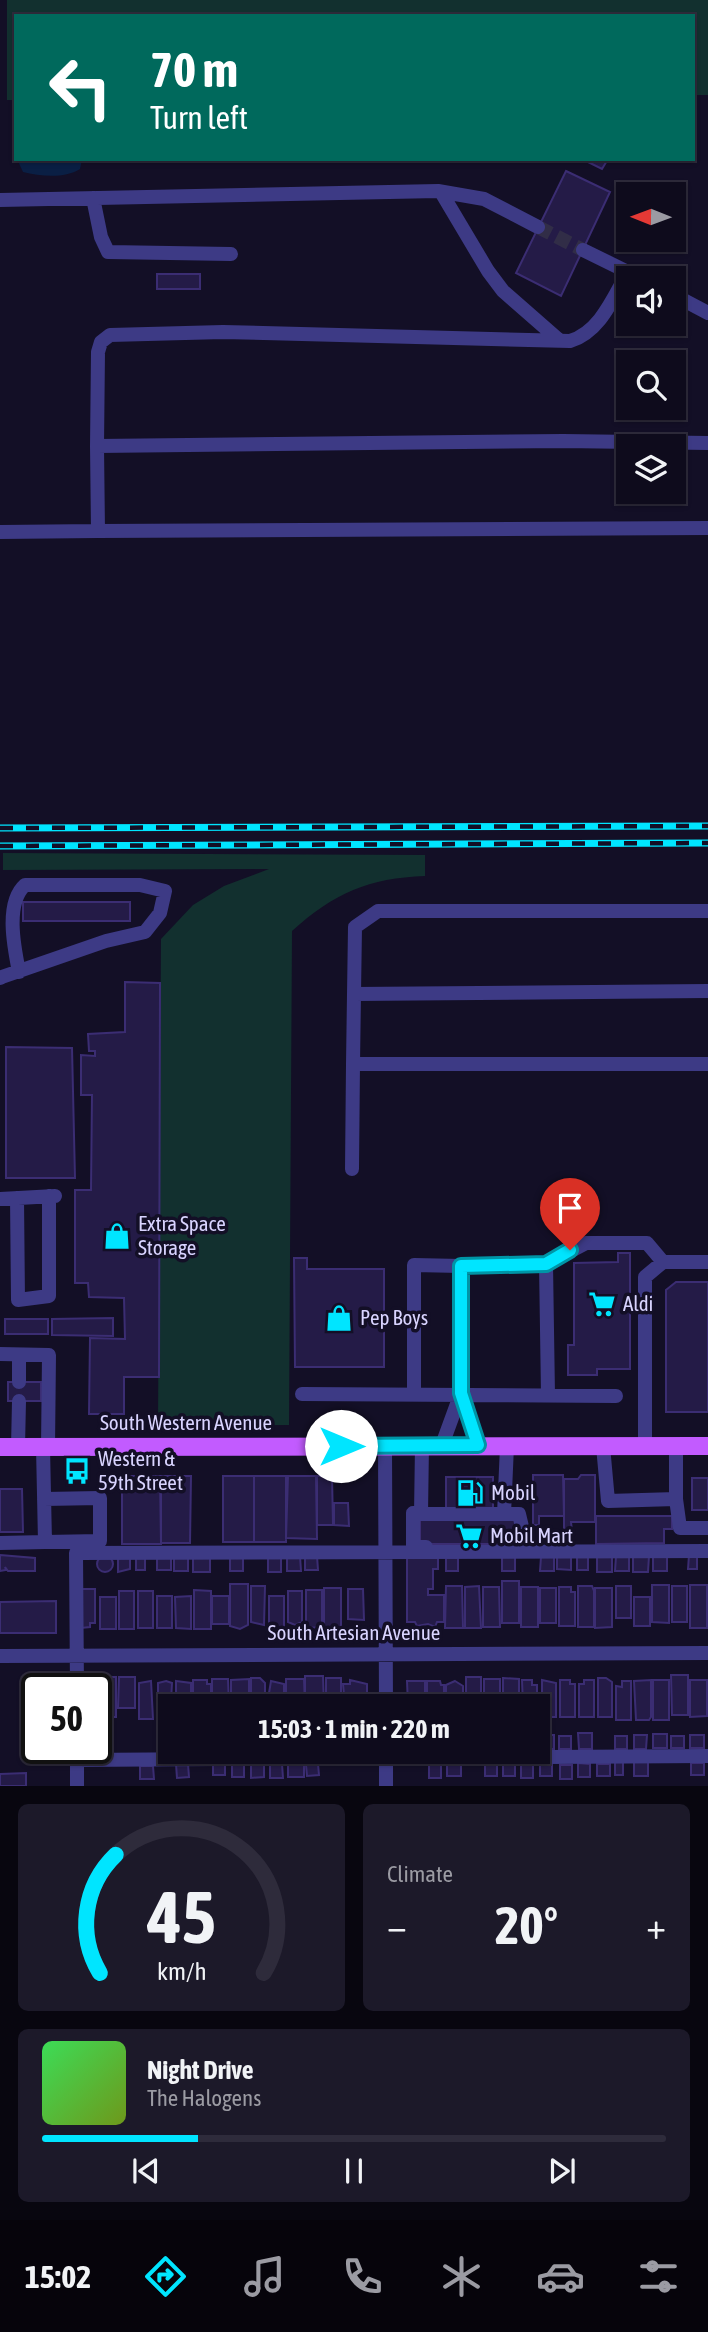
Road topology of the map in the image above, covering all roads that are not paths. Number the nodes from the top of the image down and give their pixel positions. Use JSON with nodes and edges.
{"nodes":[{"id":1,"x":441,"y":192,"type":"junction"},
{"id":2,"x":93,"y":198,"type":"junction"},
{"id":3,"x":0,"y":200,"type":"edge"},
{"id":4,"x":538,"y":227,"type":"tunnel mouth"},
{"id":5,"x":583,"y":250,"type":"tunnel mouth"},
{"id":6,"x":231,"y":254,"type":"dead end"},
{"id":7,"x":616,"y":266,"type":"edge"},
{"id":8,"x":616,"y":299,"type":"edge"},
{"id":9,"x":686,"y":301,"type":"edge"},
{"id":10,"x":708,"y":313,"type":"edge"},
{"id":11,"x":559,"y":341,"type":"junction"},
{"id":12,"x":708,"y":443,"type":"edge"},
{"id":13,"x":97,"y":446,"type":"junction"},
{"id":14,"x":708,"y":528,"type":"edge"},
{"id":15,"x":98,"y":531,"type":"junction"},
{"id":16,"x":0,"y":532,"type":"edge"},
{"id":17,"x":708,"y":911,"type":"edge"},
{"id":18,"x":19,"y":972,"type":"junction"},
{"id":19,"x":0,"y":978,"type":"edge"},
{"id":20,"x":708,"y":991,"type":"edge"},
{"id":21,"x":354,"y":994,"type":"junction"},
{"id":22,"x":353,"y":1064,"type":"junction"},
{"id":23,"x":708,"y":1064,"type":"edge"},
{"id":24,"x":352,"y":1169,"type":"dead end"},
{"id":25,"x":17,"y":1198,"type":"junction"},
{"id":26,"x":0,"y":1199,"type":"edge"},
{"id":27,"x":663,"y":1262,"type":"junction"},
{"id":28,"x":708,"y":1262,"type":"edge"},
{"id":29,"x":546,"y":1264,"type":"junction"},
{"id":30,"x":461,"y":1266,"type":"junction"},
{"id":31,"x":0,"y":1354,"type":"edge"},
{"id":32,"x":19,"y":1355,"type":"junction"},
{"id":33,"x":19,"y":1382,"type":"dead end"},
{"id":34,"x":461,"y":1393,"type":"junction"},
{"id":35,"x":302,"y":1394,"type":"dead end"},
{"id":36,"x":414,"y":1394,"type":"junction"},
{"id":37,"x":548,"y":1395,"type":"junction"},
{"id":38,"x":616,"y":1396,"type":"dead end"},
{"id":39,"x":19,"y":1401,"type":"dead end"},
{"id":40,"x":385,"y":1445,"type":"junction"},
{"id":41,"x":422,"y":1445,"type":"junction"},
{"id":42,"x":442,"y":1445,"type":"junction"},
{"id":43,"x":478,"y":1445,"type":"junction"},
{"id":44,"x":507,"y":1446,"type":"junction"},
{"id":45,"x":603,"y":1446,"type":"junction"},
{"id":46,"x":645,"y":1446,"type":"junction"},
{"id":47,"x":676,"y":1446,"type":"junction"},
{"id":48,"x":708,"y":1446,"type":"edge"},
{"id":49,"x":9,"y":1447,"type":"edge"},
{"id":50,"x":46,"y":1447,"type":"junction"},
{"id":51,"x":44,"y":1499,"type":"junction"},
{"id":52,"x":676,"y":1499,"type":"junction"},
{"id":53,"x":421,"y":1514,"type":"junction"},
{"id":54,"x":504,"y":1514,"type":"junction"},
{"id":55,"x":708,"y":1528,"type":"edge"},
{"id":56,"x":45,"y":1542,"type":"junction"},
{"id":57,"x":0,"y":1543,"type":"edge"},
{"id":58,"x":708,"y":1551,"type":"edge"},
{"id":59,"x":385,"y":1552,"type":"junction"},
{"id":60,"x":708,"y":1653,"type":"edge"},
{"id":61,"x":385,"y":1654,"type":"junction"},
{"id":62,"x":76,"y":1655,"type":"junction"},
{"id":63,"x":0,"y":1656,"type":"edge"},
{"id":64,"x":77,"y":1673,"type":"edge"},
{"id":65,"x":386,"y":1694,"type":"edge"},
{"id":66,"x":112,"y":1754,"type":"edge"},
{"id":67,"x":158,"y":1754,"type":"edge"},
{"id":68,"x":550,"y":1755,"type":"edge"},
{"id":69,"x":708,"y":1756,"type":"edge"},
{"id":70,"x":77,"y":1764,"type":"edge"},
{"id":71,"x":386,"y":1764,"type":"edge"},
{"id":72,"x":77,"y":1786,"type":"edge"},
{"id":73,"x":386,"y":1786,"type":"edge"}],
"edges":[{"from":1,"to":2,"type":"street"},
{"from":1,"to":4,"type":"street"},
{"from":1,"to":11,"type":"street"},
{"from":2,"to":3,"type":"street"},
{"from":2,"to":6,"type":"street"},
{"from":5,"to":7,"type":"street"},
{"from":8,"to":11,"type":"street"},
{"from":9,"to":10,"type":"street"},
{"from":11,"to":13,"type":"street"},
{"from":12,"to":13,"type":"street"},
{"from":13,"to":15,"type":"street"},
{"from":14,"to":15,"type":"street"},
{"from":15,"to":16,"type":"street"},
{"from":17,"to":21,"type":"street"},
{"from":18,"to":18,"type":"street"},
{"from":18,"to":19,"type":"street"},
{"from":20,"to":21,"type":"street"},
{"from":21,"to":22,"type":"street"},
{"from":22,"to":23,"type":"street"},
{"from":22,"to":24,"type":"street"},
{"from":25,"to":25,"type":"street"},
{"from":25,"to":26,"type":"street"},
{"from":27,"to":28,"type":"street"},
{"from":27,"to":29,"type":"street"},
{"from":27,"to":46,"type":"street"},
{"from":29,"to":30,"type":"street"},
{"from":29,"to":37,"type":"street"},
{"from":30,"to":34,"type":"street"},
{"from":30,"to":36,"type":"street"},
{"from":31,"to":32,"type":"street"},
{"from":32,"to":33,"type":"street"},
{"from":32,"to":50,"type":"street"},
{"from":34,"to":36,"type":"street"},
{"from":34,"to":37,"type":"street"},
{"from":34,"to":42,"type":"street"},
{"from":34,"to":43,"type":"street"},
{"from":35,"to":36,"type":"street"},
{"from":37,"to":38,"type":"street"},
{"from":39,"to":49,"type":"street"},
{"from":40,"to":41,"type":"main road","name":"South Western Avenue"},
{"from":40,"to":50,"type":"main road","name":"South Western Avenue"},
{"from":40,"to":59,"type":"street"},
{"from":41,"to":42,"type":"main road","name":"South Western Avenue"},
{"from":41,"to":53,"type":"street"},
{"from":42,"to":43,"type":"main road","name":"South Western Avenue"},
{"from":43,"to":44,"type":"main road","name":"South Western Avenue"},
{"from":44,"to":45,"type":"main road","name":"South Western Avenue"},
{"from":44,"to":54,"type":"street"},
{"from":45,"to":46,"type":"main road","name":"South Western Avenue"},
{"from":45,"to":52,"type":"street"},
{"from":46,"to":47,"type":"main road","name":"South Western Avenue"},
{"from":47,"to":48,"type":"main road","name":"South Western Avenue"},
{"from":47,"to":52,"type":"street"},
{"from":49,"to":50,"type":"main road","name":"South Western Avenue"},
{"from":50,"to":51,"type":"street"},
{"from":51,"to":56,"type":"street"},
{"from":51,"to":56,"type":"street"},
{"from":52,"to":55,"type":"street"},
{"from":53,"to":54,"type":"street"},
{"from":53,"to":54,"type":"street"},
{"from":56,"to":57,"type":"street"},
{"from":58,"to":59,"type":"street"},
{"from":59,"to":61,"type":"street"},
{"from":59,"to":62,"type":"street"},
{"from":60,"to":61,"type":"street","name":"South Artesian Avenue"},
{"from":61,"to":62,"type":"street","name":"South Artesian Avenue"},
{"from":61,"to":65,"type":"street"},
{"from":62,"to":63,"type":"street","name":"South Artesian Avenue"},
{"from":62,"to":64,"type":"street"},
{"from":66,"to":67,"type":"street"},
{"from":68,"to":69,"type":"street"},
{"from":70,"to":72,"type":"street"},
{"from":71,"to":73,"type":"street"}]}
